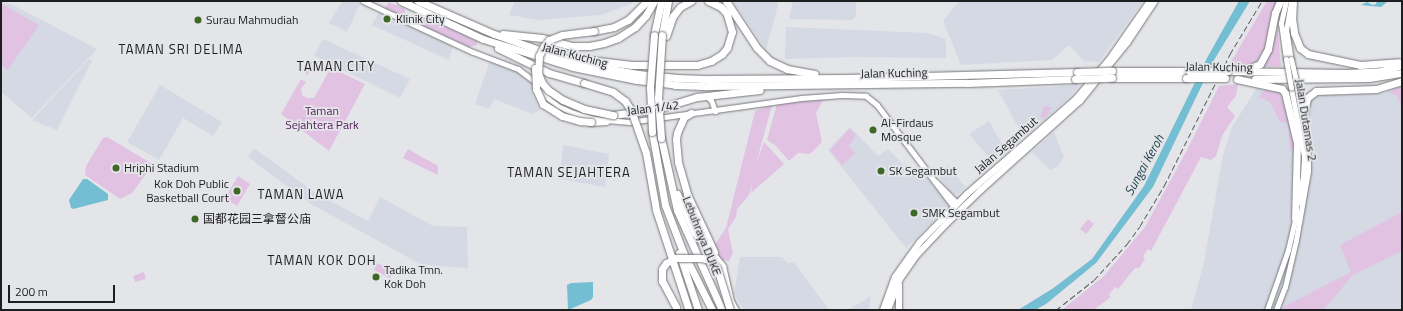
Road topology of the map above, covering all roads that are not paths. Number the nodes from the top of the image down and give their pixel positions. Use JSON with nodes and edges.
{"nodes":[{"id":1,"x":363,"y":1,"type":"edge"},
{"id":2,"x":401,"y":1,"type":"edge"},
{"id":3,"x":418,"y":1,"type":"edge"},
{"id":4,"x":647,"y":1,"type":"edge"},
{"id":5,"x":654,"y":1,"type":"edge"},
{"id":6,"x":660,"y":1,"type":"edge"},
{"id":7,"x":668,"y":1,"type":"edge"},
{"id":8,"x":691,"y":1,"type":"edge"},
{"id":9,"x":708,"y":1,"type":"edge"},
{"id":10,"x":726,"y":1,"type":"edge"},
{"id":11,"x":1150,"y":1,"type":"edge"},
{"id":12,"x":1155,"y":1,"type":"edge"},
{"id":13,"x":1280,"y":1,"type":"edge"},
{"id":14,"x":1290,"y":1,"type":"edge"},
{"id":15,"x":457,"y":28,"type":"junction"},
{"id":16,"x":481,"y":29,"type":"junction"},
{"id":17,"x":661,"y":35,"type":"junction"},
{"id":18,"x":544,"y":46,"type":"junction"},
{"id":19,"x":555,"y":55,"type":"junction"},
{"id":20,"x":1289,"y":59,"type":"junction"},
{"id":21,"x":1402,"y":63,"type":"edge"},
{"id":22,"x":1240,"y":71,"type":"junction"},
{"id":23,"x":1402,"y":73,"type":"edge"},
{"id":24,"x":1227,"y":75,"type":"junction"},
{"id":25,"x":1076,"y":76,"type":"junction"},
{"id":26,"x":848,"y":78,"type":"junction"},
{"id":27,"x":1237,"y":79,"type":"junction"},
{"id":28,"x":1402,"y":81,"type":"edge"},
{"id":29,"x":812,"y":85,"type":"junction"},
{"id":30,"x":1294,"y":87,"type":"junction"},
{"id":31,"x":718,"y":95,"type":"junction"},
{"id":32,"x":706,"y":96,"type":"junction"},
{"id":33,"x":713,"y":103,"type":"junction"},
{"id":34,"x":715,"y":111,"type":"junction"},
{"id":35,"x":691,"y":113,"type":"junction"},
{"id":36,"x":1303,"y":117,"type":"junction"},
{"id":37,"x":606,"y":121,"type":"junction"},
{"id":38,"x":981,"y":190,"type":"junction"},
{"id":39,"x":665,"y":205,"type":"junction"},
{"id":40,"x":955,"y":205,"type":"junction"},
{"id":41,"x":680,"y":208,"type":"junction"},
{"id":42,"x":1295,"y":218,"type":"junction"},
{"id":43,"x":947,"y":222,"type":"junction"},
{"id":44,"x":717,"y":258,"type":"junction"},
{"id":45,"x":900,"y":279,"type":"junction"},
{"id":46,"x":688,"y":309,"type":"edge"},
{"id":47,"x":678,"y":310,"type":"edge"},
{"id":48,"x":698,"y":310,"type":"edge"},
{"id":49,"x":712,"y":310,"type":"edge"},
{"id":50,"x":722,"y":310,"type":"edge"},
{"id":51,"x":730,"y":310,"type":"edge"},
{"id":52,"x":735,"y":310,"type":"edge"},
{"id":53,"x":883,"y":310,"type":"edge"},
{"id":54,"x":888,"y":310,"type":"edge"},
{"id":55,"x":898,"y":310,"type":"edge"},
{"id":56,"x":1267,"y":310,"type":"edge"},
{"id":57,"x":1276,"y":310,"type":"edge"}],
"edges":[{"from":1,"to":37,"type":"street","name":"Jalan 1/42"},
{"from":2,"to":15,"type":"highway","name":"Jalan Kuching"},
{"from":3,"to":16,"type":"highway","name":"Jalan Kuching"},
{"from":4,"to":18,"type":"highway","bridge":true},
{"from":5,"to":16,"type":"highway"},
{"from":6,"to":17,"type":"highway","name":"Lebuhraya DUKE"},
{"from":7,"to":17,"type":"highway","name":"Lebuhraya DUKE"},
{"from":8,"to":17,"type":"highway"},
{"from":9,"to":19,"type":"highway"},
{"from":10,"to":26,"type":"highway"},
{"from":11,"to":40,"type":"main road","name":"Jalan Segambut"},
{"from":12,"to":38,"type":"main road","name":"Jalan Segambut"},
{"from":13,"to":22,"type":"highway"},
{"from":14,"to":20,"type":"street","name":"Jalan Dutamas 2"},
{"from":14,"to":20,"type":"street","name":"Jalan Dutamas 2"},
{"from":14,"to":21,"type":"highway"},
{"from":15,"to":29,"type":"highway","name":"Jalan Kuching"},
{"from":15,"to":46,"type":"highway","bridge":true},
{"from":16,"to":19,"type":"highway","name":"Jalan Kuching"},
{"from":17,"to":39,"type":"highway","name":"Lebuhraya DUKE","bridge":true},
{"from":17,"to":41,"type":"highway","name":"Lebuhraya DUKE","bridge":true},
{"from":18,"to":32,"type":"highway","bridge":true},
{"from":18,"to":37,"type":"highway","bridge":true},
{"from":19,"to":26,"type":"highway","name":"Jalan Kuching"},
{"from":20,"to":30,"type":"street","name":"Jalan Dutamas 2","bridge":true},
{"from":21,"to":22,"type":"highway","name":"Jalan Kuching"},
{"from":22,"to":24,"type":"highway","name":"Jalan Kuching"},
{"from":23,"to":27,"type":"highway","name":"Jalan Kuching"},
{"from":24,"to":25,"type":"highway","name":"Jalan Kuching","bridge":true},
{"from":24,"to":27,"type":"highway","name":"Jalan Kuching"},
{"from":25,"to":26,"type":"highway","name":"Jalan Kuching"},
{"from":25,"to":29,"type":"highway","name":"Jalan Kuching"},
{"from":27,"to":42,"type":"highway"},
{"from":28,"to":36,"type":"highway"},
{"from":29,"to":31,"type":"highway"},
{"from":30,"to":36,"type":"street","name":"Jalan Dutamas 2"},
{"from":30,"to":42,"type":"street","name":"Jalan Dutamas 2"},
{"from":31,"to":32,"type":"highway"},
{"from":31,"to":33,"type":"street"},
{"from":32,"to":33,"type":"street"},
{"from":33,"to":34,"type":"street"},
{"from":34,"to":35,"type":"street","name":"Jalan 1/42"},
{"from":34,"to":40,"type":"street","name":"Jalan 1/42"},
{"from":35,"to":37,"type":"street","name":"Jalan 1/42"},
{"from":35,"to":44,"type":"highway"},
{"from":36,"to":57,"type":"street","name":"Jalan Dutamas 2"},
{"from":38,"to":40,"type":"main road"},
{"from":38,"to":43,"type":"main road","name":"Jalan Segambut"},
{"from":39,"to":48,"type":"highway"},
{"from":39,"to":49,"type":"highway","name":"Lebuhraya DUKE"},
{"from":40,"to":43,"type":"main road"},
{"from":40,"to":53,"type":"main road","name":"Jalan Segambut"},
{"from":41,"to":44,"type":"highway"},
{"from":41,"to":50,"type":"highway","name":"Lebuhraya DUKE"},
{"from":42,"to":56,"type":"street","name":"Jalan Dutamas 2"},
{"from":43,"to":45,"type":"main road","name":"Jalan Segambut"},
{"from":44,"to":52,"type":"highway"},
{"from":45,"to":54,"type":"main road","name":"Jalan Segambut"},
{"from":45,"to":55,"type":"main road"},
{"from":47,"to":51,"type":"highway","bridge":true},
{"from":54,"to":55,"type":"main road"}]}
